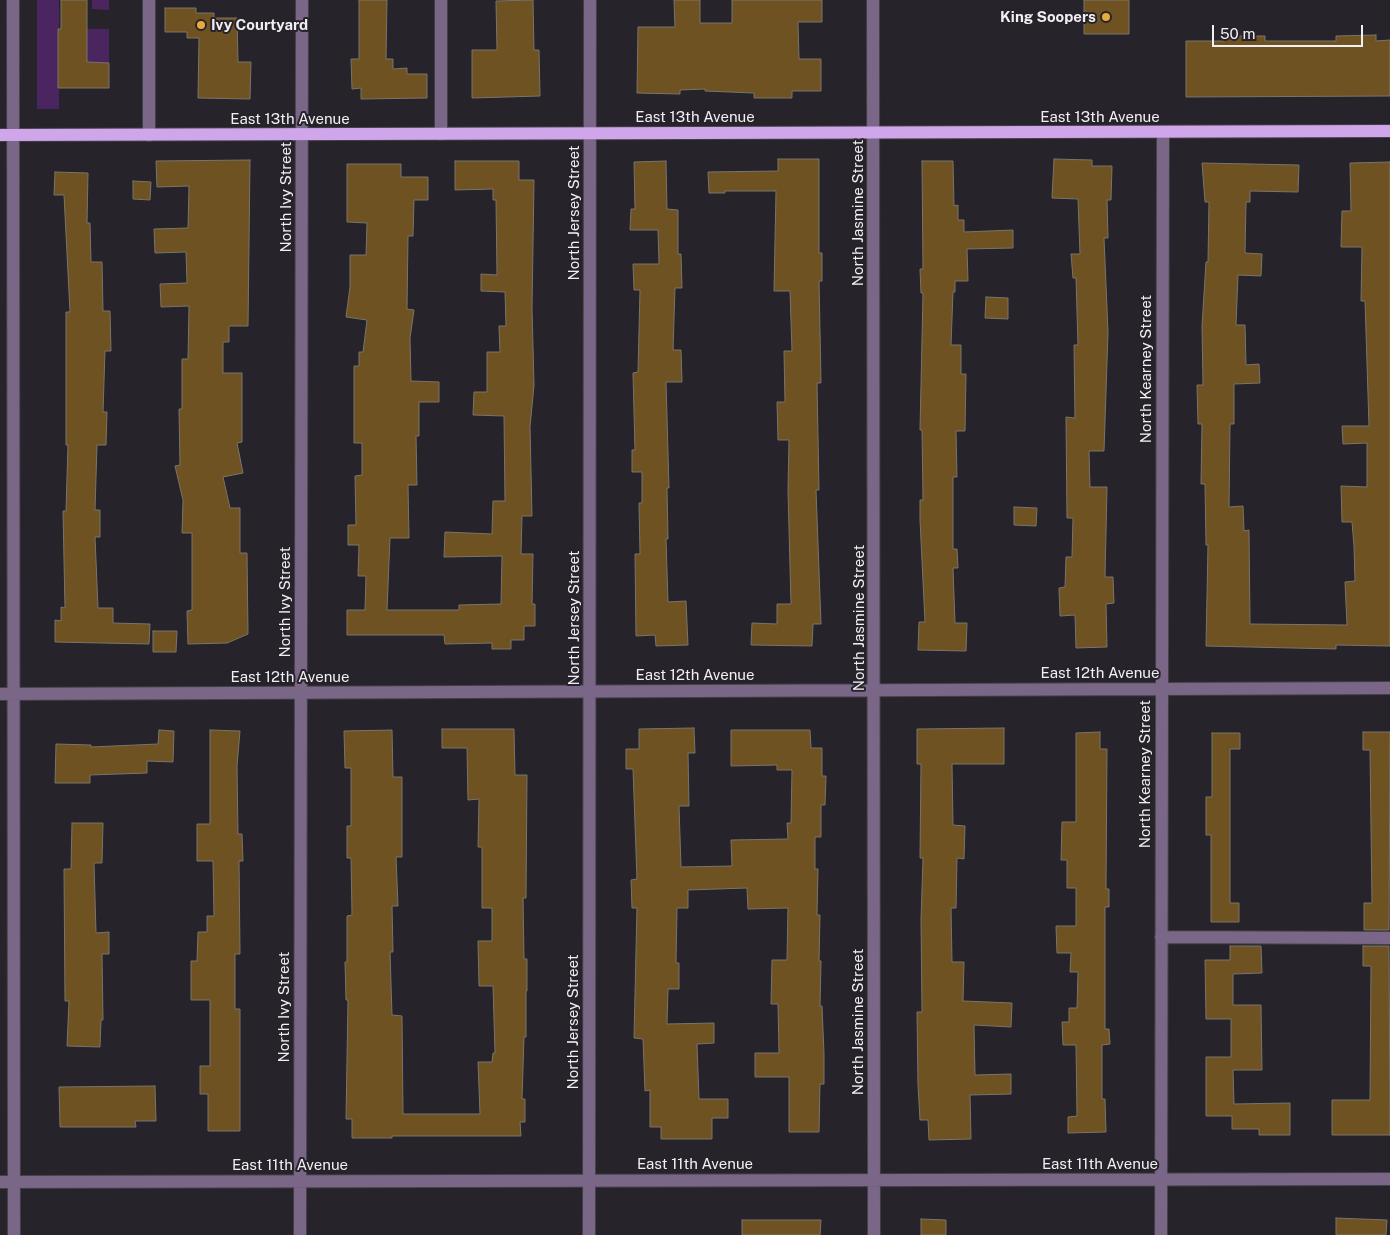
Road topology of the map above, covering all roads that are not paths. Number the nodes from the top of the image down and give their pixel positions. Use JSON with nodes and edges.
{"nodes":[{"id":1,"x":13,"y":0,"type":"edge"},
{"id":2,"x":149,"y":0,"type":"edge"},
{"id":3,"x":302,"y":0,"type":"edge"},
{"id":4,"x":441,"y":0,"type":"edge"},
{"id":5,"x":590,"y":0,"type":"edge"},
{"id":6,"x":873,"y":0,"type":"edge"},
{"id":7,"x":1390,"y":131,"type":"edge"},
{"id":8,"x":441,"y":134,"type":"junction"},
{"id":9,"x":590,"y":134,"type":"junction"},
{"id":10,"x":874,"y":134,"type":"junction"},
{"id":11,"x":1163,"y":134,"type":"junction"},
{"id":12,"x":0,"y":135,"type":"edge"},
{"id":13,"x":14,"y":135,"type":"junction"},
{"id":14,"x":149,"y":135,"type":"junction"},
{"id":15,"x":303,"y":135,"type":"junction"},
{"id":16,"x":1390,"y":688,"type":"edge"},
{"id":17,"x":1161,"y":689,"type":"junction"},
{"id":18,"x":875,"y":691,"type":"junction"},
{"id":19,"x":591,"y":692,"type":"junction"},
{"id":20,"x":301,"y":693,"type":"junction"},
{"id":21,"x":0,"y":694,"type":"edge"},
{"id":22,"x":14,"y":694,"type":"junction"},
{"id":23,"x":1161,"y":937,"type":"junction"},
{"id":24,"x":1390,"y":938,"type":"edge"},
{"id":25,"x":1390,"y":1179,"type":"edge"},
{"id":26,"x":874,"y":1180,"type":"junction"},
{"id":27,"x":1161,"y":1180,"type":"junction"},
{"id":28,"x":300,"y":1181,"type":"junction"},
{"id":29,"x":589,"y":1181,"type":"junction"},
{"id":30,"x":0,"y":1182,"type":"edge"},
{"id":31,"x":14,"y":1182,"type":"junction"},
{"id":32,"x":14,"y":1235,"type":"edge"},
{"id":33,"x":300,"y":1235,"type":"edge"},
{"id":34,"x":589,"y":1235,"type":"edge"},
{"id":35,"x":874,"y":1235,"type":"edge"},
{"id":36,"x":1161,"y":1235,"type":"edge"}],
"edges":[{"from":1,"to":13,"type":"street"},
{"from":2,"to":14,"type":"street"},
{"from":3,"to":15,"type":"street","name":"North Ivy Street"},
{"from":4,"to":8,"type":"street"},
{"from":5,"to":9,"type":"street","name":"North Jersey Street"},
{"from":6,"to":10,"type":"street","name":"North Jasmine Street"},
{"from":7,"to":11,"type":"main road","name":"East 13th Avenue"},
{"from":8,"to":9,"type":"main road","name":"East 13th Avenue"},
{"from":8,"to":15,"type":"main road","name":"East 13th Avenue"},
{"from":9,"to":10,"type":"main road","name":"East 13th Avenue"},
{"from":9,"to":19,"type":"street","name":"North Jersey Street"},
{"from":10,"to":11,"type":"main road","name":"East 13th Avenue"},
{"from":10,"to":18,"type":"street","name":"North Jasmine Street"},
{"from":11,"to":17,"type":"street","name":"North Kearney Street"},
{"from":12,"to":13,"type":"main road","name":"East 13th Avenue"},
{"from":13,"to":14,"type":"main road","name":"East 13th Avenue"},
{"from":13,"to":22,"type":"street"},
{"from":14,"to":15,"type":"main road","name":"East 13th Avenue"},
{"from":15,"to":20,"type":"street","name":"North Ivy Street"},
{"from":16,"to":17,"type":"street","name":"East 12th Avenue"},
{"from":17,"to":18,"type":"street","name":"East 12th Avenue"},
{"from":17,"to":23,"type":"street","name":"North Kearney Street"},
{"from":18,"to":19,"type":"street","name":"East 12th Avenue"},
{"from":18,"to":26,"type":"street","name":"North Jasmine Street"},
{"from":19,"to":20,"type":"street","name":"East 12th Avenue"},
{"from":19,"to":29,"type":"street","name":"North Jersey Street"},
{"from":20,"to":22,"type":"street","name":"East 12th Avenue"},
{"from":20,"to":28,"type":"street","name":"North Ivy Street"},
{"from":21,"to":22,"type":"street","name":"East 12th Avenue"},
{"from":22,"to":31,"type":"street"},
{"from":23,"to":24,"type":"street"},
{"from":23,"to":27,"type":"street","name":"North Kearney Street"},
{"from":25,"to":27,"type":"street","name":"East 11th Avenue"},
{"from":26,"to":27,"type":"street","name":"East 11th Avenue"},
{"from":26,"to":29,"type":"street","name":"East 11th Avenue"},
{"from":26,"to":35,"type":"street","name":"North Jasmine Street"},
{"from":27,"to":36,"type":"street","name":"North Kearney Street"},
{"from":28,"to":29,"type":"street","name":"East 11th Avenue"},
{"from":28,"to":31,"type":"street","name":"East 11th Avenue"},
{"from":28,"to":33,"type":"street","name":"North Ivy Street"},
{"from":29,"to":34,"type":"street","name":"North Jersey Street"},
{"from":30,"to":31,"type":"street","name":"East 11th Avenue"},
{"from":31,"to":32,"type":"street"}]}
